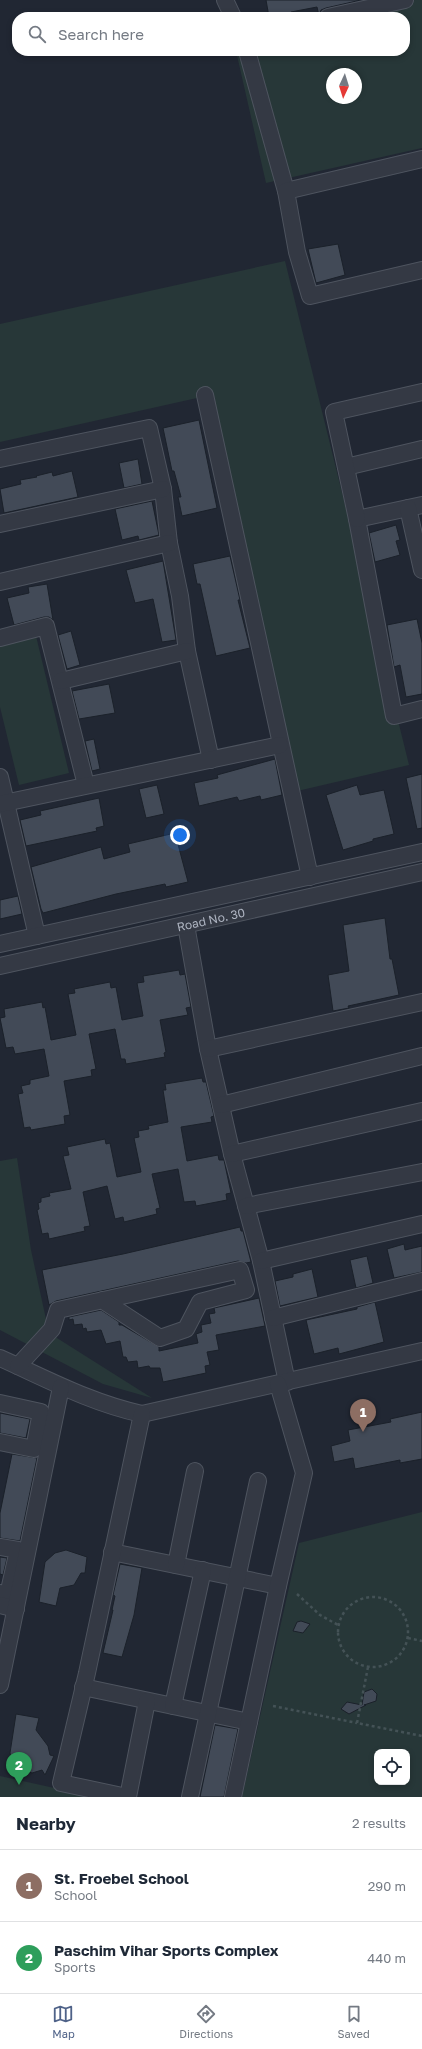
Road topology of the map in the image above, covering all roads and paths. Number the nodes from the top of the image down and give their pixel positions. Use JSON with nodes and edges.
{"nodes":[{"id":1,"x":225,"y":0,"type":"edge"},
{"id":2,"x":405,"y":0,"type":"edge"},
{"id":3,"x":231,"y":12,"type":"edge"},
{"id":4,"x":351,"y":12,"type":"edge"},
{"id":5,"x":248,"y":56,"type":"edge"},
{"id":6,"x":422,"y":159,"type":"edge"},
{"id":7,"x":284,"y":184,"type":"junction"},
{"id":8,"x":422,"y":270,"type":"edge"},
{"id":9,"x":422,"y":392,"type":"edge"},
{"id":10,"x":205,"y":395,"type":"dead end"},
{"id":11,"x":422,"y":449,"type":"edge"},
{"id":12,"x":0,"y":459,"type":"edge"},
{"id":13,"x":346,"y":467,"type":"junction"},
{"id":14,"x":163,"y":489,"type":"junction"},
{"id":15,"x":415,"y":507,"type":"edge"},
{"id":16,"x":357,"y":519,"type":"junction"},
{"id":17,"x":0,"y":524,"type":"edge"},
{"id":18,"x":169,"y":543,"type":"junction"},
{"id":19,"x":422,"y":570,"type":"edge"},
{"id":20,"x":0,"y":582,"type":"edge"},
{"id":21,"x":0,"y":638,"type":"edge"},
{"id":22,"x":187,"y":651,"type":"junction"},
{"id":23,"x":61,"y":681,"type":"junction"},
{"id":24,"x":422,"y":709,"type":"edge"},
{"id":25,"x":280,"y":745,"type":"junction"},
{"id":26,"x":211,"y":760,"type":"junction"},
{"id":27,"x":0,"y":777,"type":"edge"},
{"id":28,"x":86,"y":785,"type":"junction"},
{"id":29,"x":3,"y":803,"type":"edge"},
{"id":30,"x":422,"y":852,"type":"edge"},
{"id":31,"x":422,"y":872,"type":"edge"},
{"id":32,"x":310,"y":877,"type":"junction"},
{"id":33,"x":186,"y":925,"type":"junction"},
{"id":34,"x":37,"y":936,"type":"junction"},
{"id":35,"x":0,"y":944,"type":"edge"},
{"id":36,"x":0,"y":966,"type":"edge"},
{"id":37,"x":422,"y":1002,"type":"edge"},
{"id":38,"x":208,"y":1049,"type":"junction"},
{"id":39,"x":422,"y":1056,"type":"edge"},
{"id":40,"x":221,"y":1105,"type":"junction"},
{"id":41,"x":422,"y":1111,"type":"edge"},
{"id":42,"x":232,"y":1154,"type":"junction"},
{"id":43,"x":422,"y":1172,"type":"edge"},
{"id":44,"x":246,"y":1206,"type":"junction"},
{"id":45,"x":422,"y":1224,"type":"edge"},
{"id":46,"x":261,"y":1261,"type":"junction"},
{"id":47,"x":422,"y":1282,"type":"edge"},
{"id":48,"x":102,"y":1300,"type":"junction"},
{"id":49,"x":273,"y":1318,"type":"junction"},
{"id":50,"x":422,"y":1351,"type":"edge"},
{"id":51,"x":0,"y":1358,"type":"edge"},
{"id":52,"x":18,"y":1366,"type":"junction"},
{"id":53,"x":282,"y":1383,"type":"junction"},
{"id":54,"x":61,"y":1387,"type":"junction"},
{"id":55,"x":0,"y":1402,"type":"edge"},
{"id":56,"x":142,"y":1414,"type":"junction"},
{"id":57,"x":0,"y":1442,"type":"edge"},
{"id":58,"x":196,"y":1471,"type":"dead end"},
{"id":59,"x":258,"y":1481,"type":"dead end"},
{"id":60,"x":0,"y":1547,"type":"edge"},
{"id":61,"x":112,"y":1552,"type":"junction"},
{"id":62,"x":176,"y":1565,"type":"junction"},
{"id":63,"x":203,"y":1570,"type":"junction"},
{"id":64,"x":237,"y":1577,"type":"junction"},
{"id":65,"x":278,"y":1586,"type":"junction"},
{"id":66,"x":0,"y":1593,"type":"edge"},
{"id":67,"x":297,"y":1594,"type":"dead end"},
{"id":68,"x":0,"y":1605,"type":"edge"},
{"id":69,"x":16,"y":1609,"type":"junction"},
{"id":70,"x":338,"y":1625,"type":"junction"},
{"id":71,"x":408,"y":1638,"type":"junction"},
{"id":72,"x":422,"y":1641,"type":"edge"},
{"id":73,"x":368,"y":1667,"type":"junction"},
{"id":74,"x":0,"y":1685,"type":"edge"},
{"id":75,"x":83,"y":1687,"type":"junction"},
{"id":76,"x":147,"y":1701,"type":"junction"},
{"id":77,"x":173,"y":1706,"type":"junction"},
{"id":78,"x":273,"y":1706,"type":"dead end"},
{"id":79,"x":209,"y":1713,"type":"junction"},
{"id":80,"x":249,"y":1722,"type":"junction"},
{"id":81,"x":357,"y":1723,"type":"junction"},
{"id":82,"x":422,"y":1736,"type":"edge"},
{"id":83,"x":127,"y":1797,"type":"edge"},
{"id":84,"x":190,"y":1797,"type":"edge"},
{"id":85,"x":233,"y":1797,"type":"edge"}],
"edges":[{"from":1,"to":3,"type":"street"},
{"from":2,"to":4,"type":"street"},
{"from":5,"to":7,"type":"street"},
{"from":6,"to":7,"type":"street"},
{"from":7,"to":8,"type":"street"},
{"from":9,"to":13,"type":"street"},
{"from":10,"to":25,"type":"street"},
{"from":11,"to":13,"type":"street"},
{"from":12,"to":14,"type":"street"},
{"from":13,"to":16,"type":"street"},
{"from":14,"to":17,"type":"street"},
{"from":14,"to":18,"type":"street"},
{"from":15,"to":16,"type":"street"},
{"from":15,"to":19,"type":"street"},
{"from":16,"to":24,"type":"street"},
{"from":18,"to":20,"type":"street"},
{"from":18,"to":22,"type":"street"},
{"from":21,"to":23,"type":"street"},
{"from":22,"to":23,"type":"street"},
{"from":22,"to":26,"type":"street"},
{"from":23,"to":28,"type":"street"},
{"from":25,"to":26,"type":"street"},
{"from":25,"to":32,"type":"street"},
{"from":26,"to":28,"type":"street"},
{"from":27,"to":29,"type":"street"},
{"from":28,"to":29,"type":"street"},
{"from":29,"to":34,"type":"street"},
{"from":30,"to":32,"type":"street","name":"Road No. 30"},
{"from":31,"to":33,"type":"street","name":"Road No. 30"},
{"from":32,"to":34,"type":"street","name":"Road No. 30"},
{"from":33,"to":36,"type":"street","name":"Road No. 30"},
{"from":33,"to":38,"type":"street"},
{"from":34,"to":35,"type":"street","name":"Road No. 30"},
{"from":37,"to":38,"type":"street"},
{"from":38,"to":40,"type":"street"},
{"from":39,"to":40,"type":"street"},
{"from":40,"to":42,"type":"street"},
{"from":41,"to":42,"type":"street"},
{"from":42,"to":44,"type":"street"},
{"from":43,"to":44,"type":"street"},
{"from":44,"to":46,"type":"street"},
{"from":45,"to":46,"type":"street"},
{"from":46,"to":49,"type":"street"},
{"from":47,"to":49,"type":"street"},
{"from":48,"to":48,"type":"street"},
{"from":48,"to":52,"type":"street"},
{"from":49,"to":53,"type":"street"},
{"from":50,"to":53,"type":"street"},
{"from":51,"to":52,"type":"street"},
{"from":52,"to":54,"type":"street"},
{"from":53,"to":56,"type":"street"},
{"from":53,"to":65,"type":"street"},
{"from":54,"to":56,"type":"street"},
{"from":54,"to":69,"type":"street"},
{"from":55,"to":57,"type":"street"},
{"from":56,"to":61,"type":"street"},
{"from":58,"to":62,"type":"street"},
{"from":59,"to":64,"type":"street"},
{"from":60,"to":66,"type":"street"},
{"from":61,"to":62,"type":"street"},
{"from":61,"to":75,"type":"street"},
{"from":62,"to":63,"type":"street"},
{"from":63,"to":64,"type":"street"},
{"from":63,"to":77,"type":"street"},
{"from":64,"to":65,"type":"street"},
{"from":64,"to":79,"type":"street"},
{"from":65,"to":80,"type":"street"},
{"from":67,"to":70,"type":"path"},
{"from":68,"to":69,"type":"street"},
{"from":69,"to":74,"type":"street"},
{"from":70,"to":71,"type":"path"},
{"from":70,"to":73,"type":"path"},
{"from":71,"to":72,"type":"path"},
{"from":71,"to":73,"type":"path"},
{"from":73,"to":81,"type":"path"},
{"from":75,"to":76,"type":"street"},
{"from":75,"to":83,"type":"street"},
{"from":76,"to":77,"type":"street"},
{"from":76,"to":83,"type":"street"},
{"from":77,"to":79,"type":"street"},
{"from":78,"to":81,"type":"path"},
{"from":79,"to":80,"type":"street"},
{"from":79,"to":84,"type":"street"},
{"from":80,"to":85,"type":"street"},
{"from":81,"to":82,"type":"path"}]}
